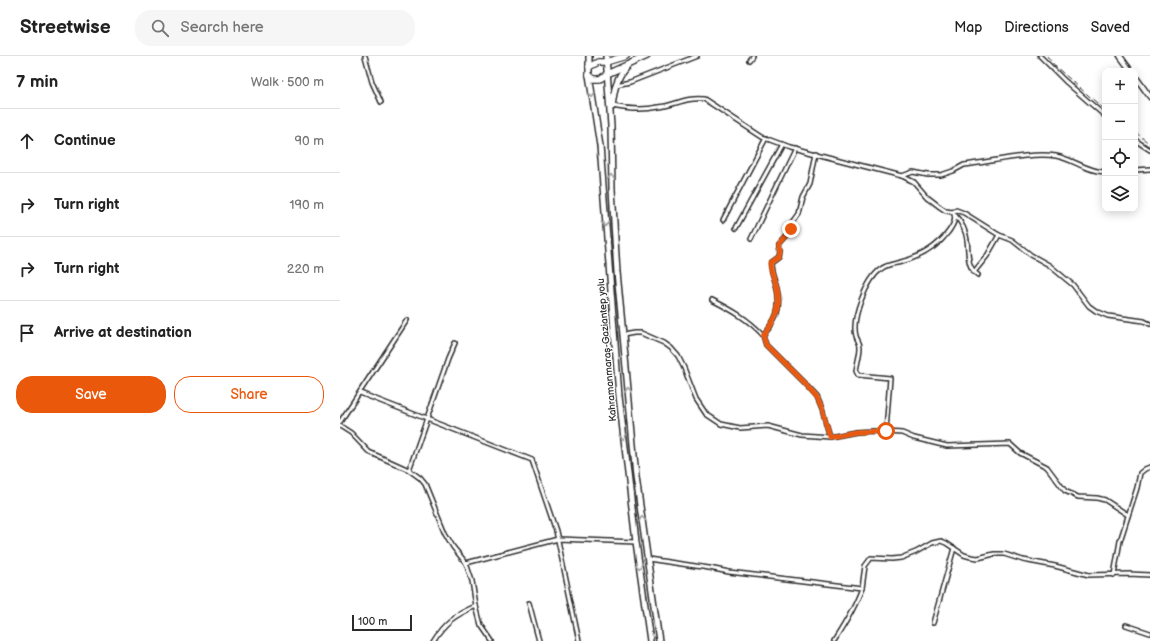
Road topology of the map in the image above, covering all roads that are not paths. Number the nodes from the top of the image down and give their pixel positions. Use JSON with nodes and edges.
{"nodes":[{"id":1,"x":365,"y":56,"type":"edge"},
{"id":2,"x":589,"y":56,"type":"edge"},
{"id":3,"x":626,"y":56,"type":"edge"},
{"id":4,"x":647,"y":56,"type":"edge"},
{"id":5,"x":697,"y":56,"type":"edge"},
{"id":6,"x":752,"y":56,"type":"edge"},
{"id":7,"x":1040,"y":56,"type":"edge"},
{"id":8,"x":1120,"y":56,"type":"edge"},
{"id":9,"x":606,"y":59,"type":"edge"},
{"id":10,"x":749,"y":60,"type":"dead end"},
{"id":11,"x":630,"y":63,"type":"junction"},
{"id":12,"x":589,"y":67,"type":"junction"},
{"id":13,"x":1129,"y":68,"type":"edge"},
{"id":14,"x":608,"y":74,"type":"junction"},
{"id":15,"x":589,"y":75,"type":"junction"},
{"id":16,"x":1138,"y":80,"type":"edge"},
{"id":17,"x":615,"y":86,"type":"junction"},
{"id":18,"x":1150,"y":97,"type":"edge"},
{"id":19,"x":381,"y":102,"type":"dead end"},
{"id":20,"x":612,"y":106,"type":"junction"},
{"id":21,"x":1102,"y":113,"type":"edge"},
{"id":22,"x":611,"y":126,"type":"junction"},
{"id":23,"x":766,"y":138,"type":"junction"},
{"id":24,"x":1138,"y":142,"type":"edge"},
{"id":25,"x":782,"y":144,"type":"junction"},
{"id":26,"x":795,"y":148,"type":"junction"},
{"id":27,"x":1150,"y":150,"type":"edge"},
{"id":28,"x":816,"y":153,"type":"junction"},
{"id":29,"x":1150,"y":169,"type":"edge"},
{"id":30,"x":1138,"y":170,"type":"edge"},
{"id":31,"x":1102,"y":171,"type":"edge"},
{"id":32,"x":902,"y":176,"type":"junction"},
{"id":33,"x":954,"y":213,"type":"junction"},
{"id":34,"x":722,"y":220,"type":"dead end"},
{"id":35,"x":736,"y":228,"type":"dead end"},
{"id":36,"x":998,"y":234,"type":"junction"},
{"id":37,"x":751,"y":239,"type":"dead end"},
{"id":38,"x":974,"y":272,"type":"junction"},
{"id":39,"x":978,"y":275,"type":"dead end"},
{"id":40,"x":712,"y":300,"type":"dead end"},
{"id":41,"x":407,"y":320,"type":"dead end"},
{"id":42,"x":1150,"y":324,"type":"edge"},
{"id":43,"x":623,"y":334,"type":"junction"},
{"id":44,"x":763,"y":335,"type":"junction"},
{"id":45,"x":456,"y":343,"type":"dead end"},
{"id":46,"x":360,"y":393,"type":"junction"},
{"id":47,"x":427,"y":418,"type":"junction"},
{"id":48,"x":340,"y":422,"type":"edge"},
{"id":49,"x":340,"y":426,"type":"edge"},
{"id":50,"x":886,"y":431,"type":"junction"},
{"id":51,"x":830,"y":437,"type":"junction"},
{"id":52,"x":1150,"y":467,"type":"edge"},
{"id":53,"x":409,"y":470,"type":"junction"},
{"id":54,"x":1128,"y":515,"type":"junction"},
{"id":55,"x":558,"y":539,"type":"junction"},
{"id":56,"x":636,"y":542,"type":"junction"},
{"id":57,"x":954,"y":548,"type":"junction"},
{"id":58,"x":648,"y":558,"type":"junction"},
{"id":59,"x":466,"y":563,"type":"junction"},
{"id":60,"x":1114,"y":575,"type":"junction"},
{"id":61,"x":1150,"y":575,"type":"edge"},
{"id":62,"x":862,"y":588,"type":"junction"},
{"id":63,"x":529,"y":603,"type":"dead end"},
{"id":64,"x":476,"y":606,"type":"junction"},
{"id":65,"x":934,"y":623,"type":"dead end"},
{"id":66,"x":1126,"y":625,"type":"dead end"},
{"id":67,"x":1150,"y":633,"type":"edge"},
{"id":68,"x":433,"y":641,"type":"edge"},
{"id":69,"x":492,"y":641,"type":"edge"},
{"id":70,"x":539,"y":641,"type":"edge"},
{"id":71,"x":579,"y":641,"type":"edge"},
{"id":72,"x":650,"y":641,"type":"edge"},
{"id":73,"x":659,"y":641,"type":"edge"},
{"id":74,"x":834,"y":641,"type":"edge"}],
"edges":[{"from":1,"to":19,"type":"street"},
{"from":2,"to":12,"type":"highway","name":"Kahramanmaraş-Gaziantep yolu"},
{"from":3,"to":9,"type":"highway"},
{"from":4,"to":11,"type":"highway"},
{"from":5,"to":17,"type":"street"},
{"from":6,"to":10,"type":"street"},
{"from":7,"to":21,"type":"street"},
{"from":8,"to":13,"type":"street"},
{"from":9,"to":12,"type":"highway"},
{"from":9,"to":14,"type":"highway","name":"Kahramanmaraş-Gaziantep yolu"},
{"from":11,"to":14,"type":"highway"},
{"from":11,"to":17,"type":"highway"},
{"from":12,"to":15,"type":"highway","name":"Kahramanmaraş-Gaziantep yolu"},
{"from":14,"to":15,"type":"highway"},
{"from":14,"to":22,"type":"highway","name":"Kahramanmaraş-Gaziantep yolu"},
{"from":15,"to":56,"type":"highway","name":"Kahramanmaraş-Gaziantep yolu","one_way":true},
{"from":16,"to":18,"type":"street"},
{"from":17,"to":20,"type":"highway"},
{"from":20,"to":22,"type":"highway"},
{"from":20,"to":23,"type":"street"},
{"from":43,"to":22,"type":"highway","name":"Kahramanmaraş-Gaziantep yolu","one_way":true},
{"from":23,"to":25,"type":"street"},
{"from":23,"to":34,"type":"street"},
{"from":24,"to":27,"type":"street"},
{"from":25,"to":26,"type":"street"},
{"from":25,"to":35,"type":"street"},
{"from":26,"to":28,"type":"street"},
{"from":26,"to":37,"type":"street"},
{"from":28,"to":32,"type":"street"},
{"from":28,"to":44,"type":"street"},
{"from":29,"to":30,"type":"street"},
{"from":31,"to":32,"type":"street"},
{"from":32,"to":33,"type":"street"},
{"from":33,"to":36,"type":"street"},
{"from":33,"to":38,"type":"street"},
{"from":33,"to":50,"type":"street"},
{"from":36,"to":38,"type":"street"},
{"from":36,"to":42,"type":"street"},
{"from":38,"to":39,"type":"street"},
{"from":40,"to":44,"type":"street"},
{"from":41,"to":46,"type":"street"},
{"from":43,"to":51,"type":"street"},
{"from":58,"to":43,"type":"highway","name":"Kahramanmaraş-Gaziantep yolu","one_way":true},
{"from":44,"to":51,"type":"street"},
{"from":45,"to":47,"type":"street"},
{"from":46,"to":47,"type":"street"},
{"from":46,"to":48,"type":"street"},
{"from":47,"to":53,"type":"street"},
{"from":47,"to":55,"type":"street"},
{"from":49,"to":53,"type":"street"},
{"from":50,"to":51,"type":"street"},
{"from":50,"to":54,"type":"street"},
{"from":52,"to":54,"type":"street"},
{"from":53,"to":59,"type":"street"},
{"from":54,"to":60,"type":"street"},
{"from":55,"to":56,"type":"street"},
{"from":55,"to":59,"type":"street"},
{"from":55,"to":71,"type":"street"},
{"from":56,"to":72,"type":"highway","name":"Kahramanmaraş-Gaziantep yolu","one_way":true},
{"from":57,"to":60,"type":"street"},
{"from":57,"to":62,"type":"street"},
{"from":57,"to":65,"type":"street"},
{"from":58,"to":62,"type":"street"},
{"from":58,"to":73,"type":"highway","name":"Kahramanmaraş-Gaziantep yolu"},
{"from":59,"to":64,"type":"street"},
{"from":60,"to":61,"type":"street"},
{"from":62,"to":74,"type":"street"},
{"from":63,"to":70,"type":"street"},
{"from":64,"to":68,"type":"street"},
{"from":64,"to":69,"type":"street"},
{"from":66,"to":67,"type":"street"}]}
